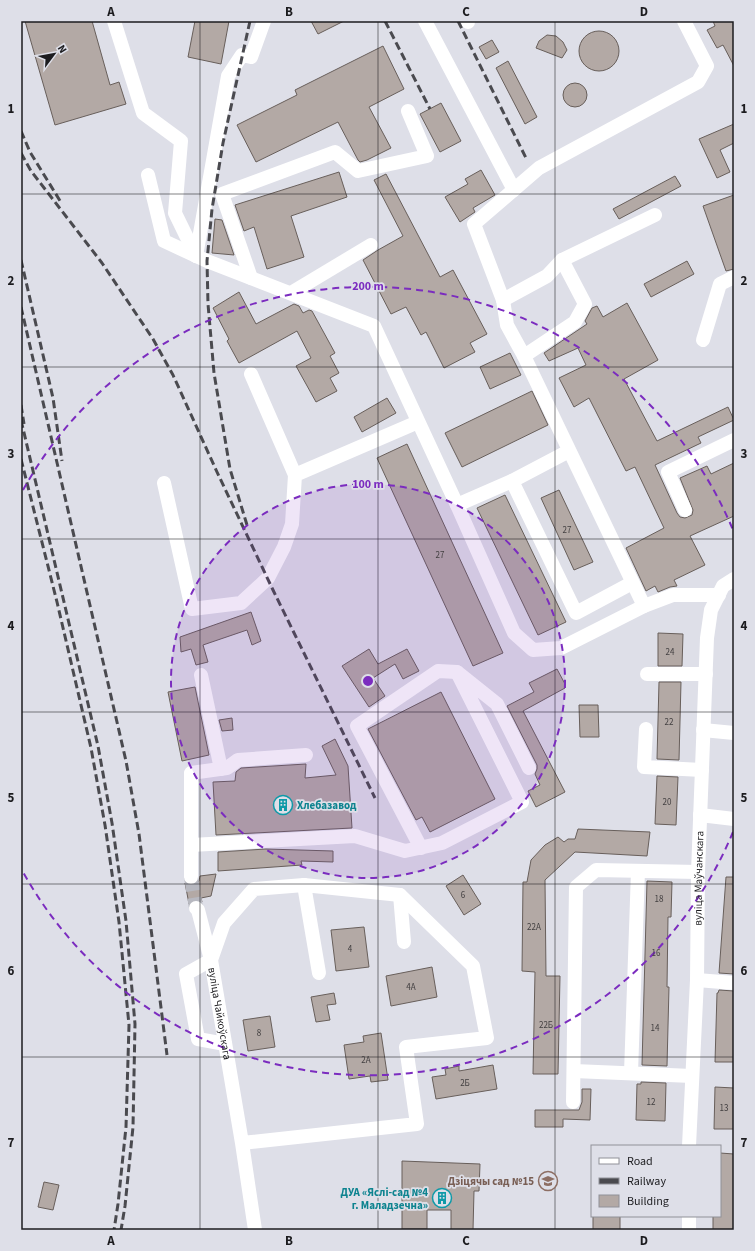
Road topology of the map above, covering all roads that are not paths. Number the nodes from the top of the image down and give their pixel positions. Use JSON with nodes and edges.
{"nodes":[{"id":1,"x":114,"y":21,"type":"edge"},
{"id":2,"x":264,"y":21,"type":"edge"},
{"id":3,"x":425,"y":21,"type":"edge"},
{"id":4,"x":684,"y":21,"type":"edge"},
{"id":5,"x":408,"y":111,"type":"dead end"},
{"id":6,"x":148,"y":175,"type":"dead end"},
{"id":7,"x":514,"y":190,"type":"junction"},
{"id":8,"x":655,"y":215,"type":"dead end"},
{"id":9,"x":370,"y":245,"type":"dead end"},
{"id":10,"x":196,"y":256,"type":"junction"},
{"id":11,"x":562,"y":260,"type":"junction"},
{"id":12,"x":734,"y":277,"type":"edge"},
{"id":13,"x":251,"y":278,"type":"junction"},
{"id":14,"x":291,"y":293,"type":"junction"},
{"id":15,"x":503,"y":300,"type":"junction"},
{"id":16,"x":703,"y":340,"type":"dead end"},
{"id":17,"x":524,"y":356,"type":"junction"},
{"id":18,"x":251,"y":374,"type":"dead end"},
{"id":19,"x":418,"y":422,"type":"junction"},
{"id":20,"x":734,"y":440,"type":"edge"},
{"id":21,"x":569,"y":451,"type":"junction"},
{"id":22,"x":295,"y":475,"type":"junction"},
{"id":23,"x":512,"y":481,"type":"junction"},
{"id":24,"x":164,"y":483,"type":"dead end"},
{"id":25,"x":456,"y":505,"type":"junction"},
{"id":26,"x":685,"y":510,"type":"dead end"},
{"id":27,"x":734,"y":579,"type":"edge"},
{"id":28,"x":632,"y":583,"type":"junction"},
{"id":29,"x":719,"y":595,"type":"junction"},
{"id":30,"x":644,"y":606,"type":"junction"},
{"id":31,"x":457,"y":672,"type":"junction"},
{"id":32,"x":647,"y":674,"type":"dead end"},
{"id":33,"x":706,"y":674,"type":"junction"},
{"id":34,"x":201,"y":675,"type":"dead end"},
{"id":35,"x":646,"y":729,"type":"dead end"},
{"id":36,"x":703,"y":730,"type":"junction"},
{"id":37,"x":734,"y":733,"type":"edge"},
{"id":38,"x":306,"y":755,"type":"dead end"},
{"id":39,"x":530,"y":768,"type":"dead end"},
{"id":40,"x":222,"y":769,"type":"junction"},
{"id":41,"x":702,"y":770,"type":"junction"},
{"id":42,"x":700,"y":815,"type":"junction"},
{"id":43,"x":734,"y":819,"type":"edge"},
{"id":44,"x":191,"y":845,"type":"junction"},
{"id":45,"x":421,"y":848,"type":"junction"},
{"id":46,"x":638,"y":871,"type":"junction"},
{"id":47,"x":698,"y":872,"type":"junction"},
{"id":48,"x":191,"y":877,"type":"tunnel mouth"},
{"id":49,"x":304,"y":885,"type":"junction"},
{"id":50,"x":400,"y":896,"type":"junction"},
{"id":51,"x":196,"y":908,"type":"tunnel mouth"},
{"id":52,"x":404,"y":942,"type":"dead end"},
{"id":53,"x":211,"y":960,"type":"junction"},
{"id":54,"x":319,"y":973,"type":"dead end"},
{"id":55,"x":697,"y":980,"type":"junction"},
{"id":56,"x":734,"y":984,"type":"edge"},
{"id":57,"x":225,"y":1044,"type":"junction"},
{"id":58,"x":574,"y":1071,"type":"junction"},
{"id":59,"x":631,"y":1073,"type":"junction"},
{"id":60,"x":692,"y":1076,"type":"junction"},
{"id":61,"x":573,"y":1102,"type":"dead end"},
{"id":62,"x":242,"y":1143,"type":"junction"},
{"id":63,"x":689,"y":1145,"type":"edge"},
{"id":64,"x":689,"y":1217,"type":"edge"},
{"id":65,"x":254,"y":1230,"type":"edge"},
{"id":66,"x":689,"y":1230,"type":"edge"}],
"edges":[{"from":1,"to":10,"type":"street"},
{"from":2,"to":10,"type":"street"},
{"from":3,"to":7,"type":"street"},
{"from":4,"to":7,"type":"street"},
{"from":5,"to":13,"type":"street"},
{"from":6,"to":10,"type":"street"},
{"from":7,"to":15,"type":"street"},
{"from":8,"to":11,"type":"street"},
{"from":9,"to":14,"type":"street"},
{"from":10,"to":13,"type":"street"},
{"from":11,"to":15,"type":"street"},
{"from":11,"to":17,"type":"street"},
{"from":12,"to":16,"type":"street"},
{"from":13,"to":14,"type":"street"},
{"from":14,"to":19,"type":"street"},
{"from":15,"to":17,"type":"street"},
{"from":17,"to":21,"type":"street"},
{"from":18,"to":22,"type":"street"},
{"from":19,"to":22,"type":"street"},
{"from":19,"to":25,"type":"street"},
{"from":20,"to":26,"type":"street"},
{"from":21,"to":23,"type":"street"},
{"from":21,"to":28,"type":"street"},
{"from":22,"to":24,"type":"street"},
{"from":23,"to":25,"type":"street"},
{"from":23,"to":28,"type":"street"},
{"from":25,"to":30,"type":"street"},
{"from":27,"to":29,"type":"street","name":"вуліца Маўчанскага"},
{"from":28,"to":30,"type":"street"},
{"from":29,"to":30,"type":"street"},
{"from":29,"to":33,"type":"street","name":"вуліца Маўчанскага"},
{"from":31,"to":39,"type":"street"},
{"from":31,"to":45,"type":"street"},
{"from":31,"to":45,"type":"street"},
{"from":32,"to":33,"type":"street"},
{"from":33,"to":36,"type":"street","name":"вуліца Маўчанскага"},
{"from":34,"to":40,"type":"street"},
{"from":35,"to":41,"type":"street"},
{"from":36,"to":37,"type":"street"},
{"from":36,"to":41,"type":"street","name":"вуліца Маўчанскага"},
{"from":38,"to":40,"type":"street"},
{"from":40,"to":44,"type":"street"},
{"from":41,"to":42,"type":"street","name":"вуліца Маўчанскага"},
{"from":42,"to":43,"type":"street"},
{"from":42,"to":47,"type":"street","name":"вуліца Маўчанскага"},
{"from":44,"to":45,"type":"street"},
{"from":44,"to":48,"type":"street"},
{"from":46,"to":47,"type":"street"},
{"from":46,"to":58,"type":"street"},
{"from":46,"to":59,"type":"street"},
{"from":47,"to":55,"type":"street","name":"вуліца Маўчанскага"},
{"from":49,"to":50,"type":"street","name":"вуліца Чайкоўскага"},
{"from":49,"to":53,"type":"street","name":"вуліца Чайкоўскага"},
{"from":49,"to":54,"type":"street"},
{"from":50,"to":52,"type":"street"},
{"from":50,"to":62,"type":"street"},
{"from":51,"to":53,"type":"street"},
{"from":53,"to":57,"type":"street","name":"вуліца Чайкоўскага"},
{"from":53,"to":57,"type":"street"},
{"from":55,"to":56,"type":"street"},
{"from":55,"to":60,"type":"street","name":"вуліца Маўчанскага"},
{"from":57,"to":62,"type":"street","name":"вуліца Чайкоўскага"},
{"from":58,"to":59,"type":"street"},
{"from":58,"to":61,"type":"street"},
{"from":59,"to":60,"type":"street"},
{"from":60,"to":63,"type":"street","name":"вуліца Маўчанскага"},
{"from":62,"to":65,"type":"street","name":"вуліца Чайкоўскага"},
{"from":64,"to":66,"type":"street"}]}
